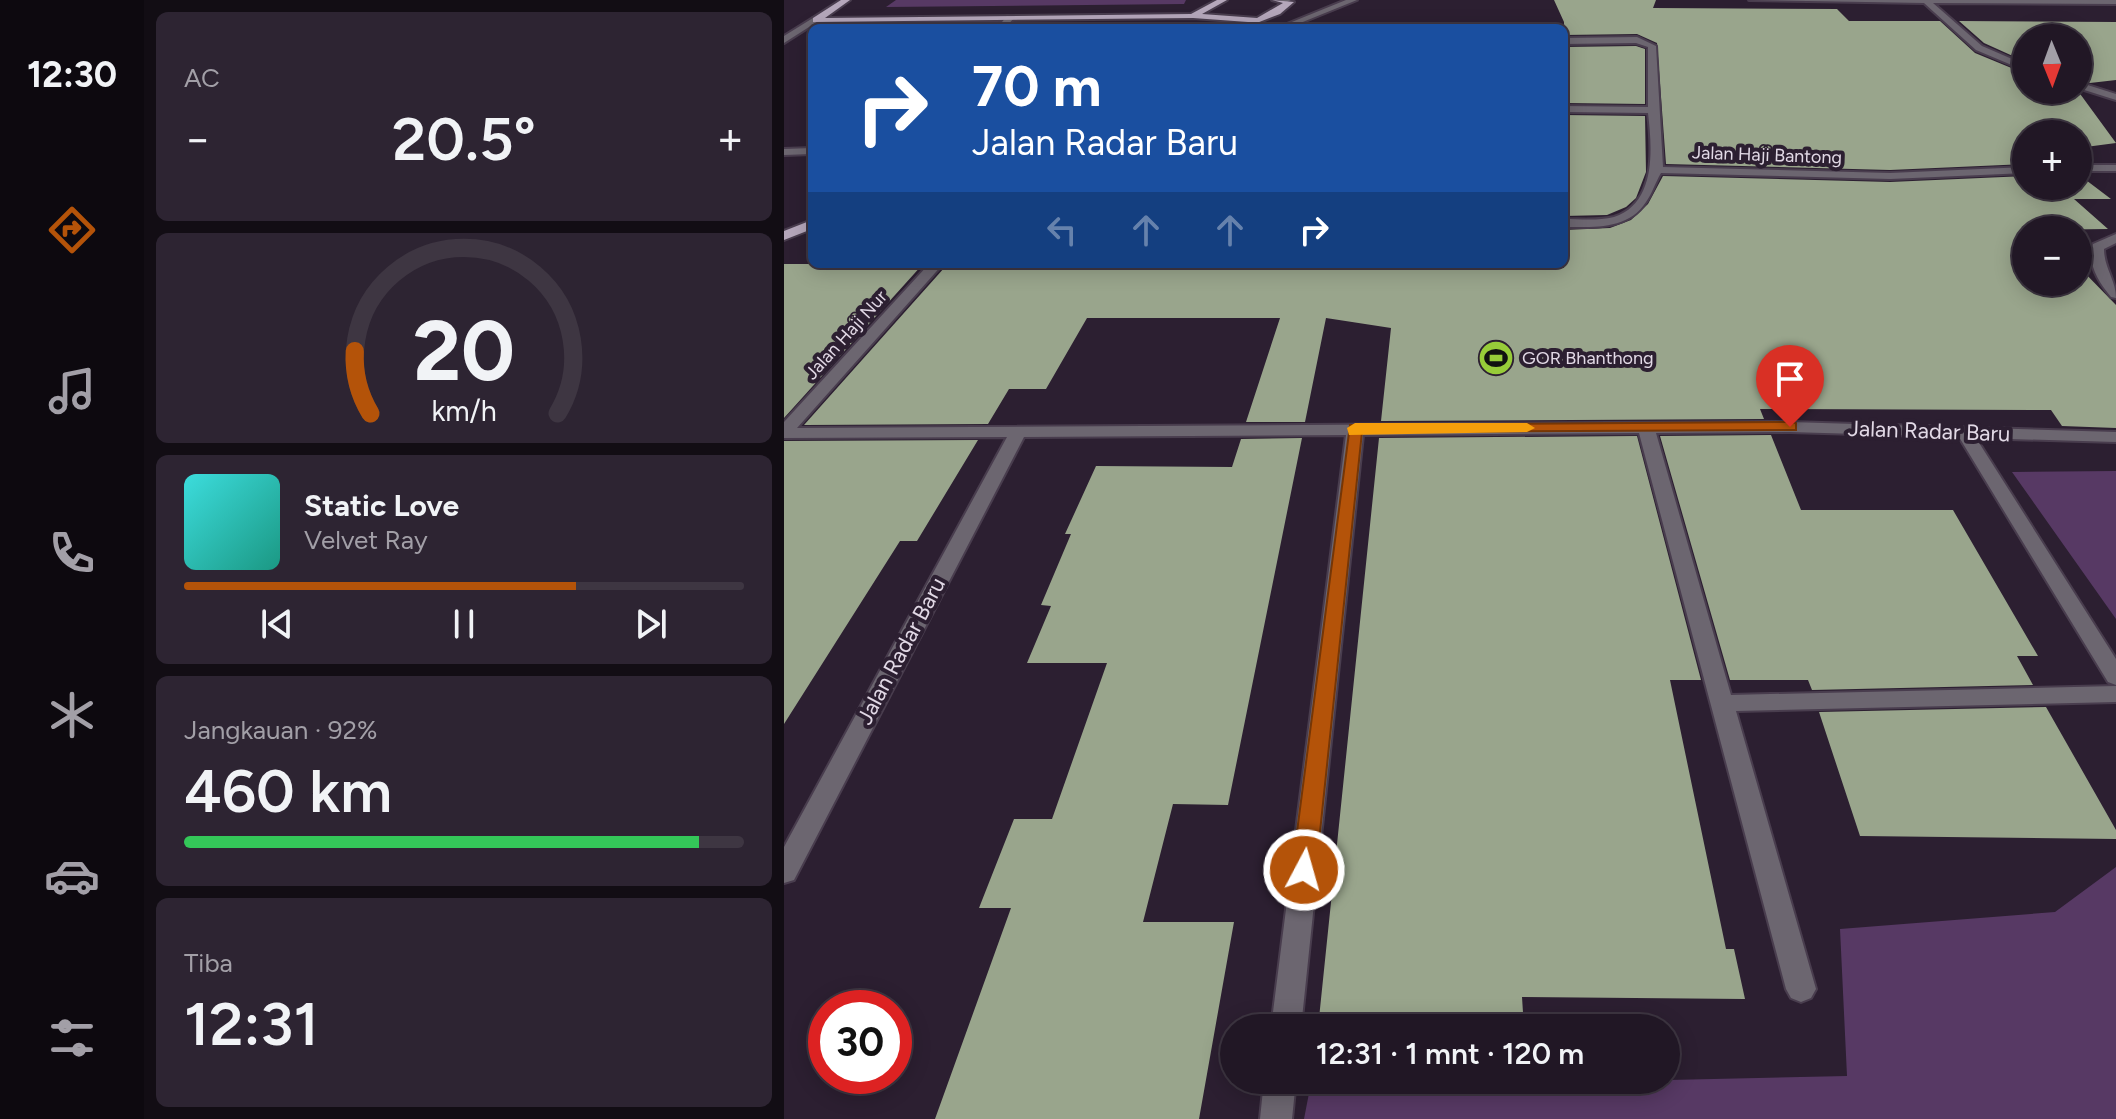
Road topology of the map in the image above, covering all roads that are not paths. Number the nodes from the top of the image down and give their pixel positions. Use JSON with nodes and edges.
{"nodes":[{"id":1,"x":846,"y":0,"type":"edge"},
{"id":2,"x":1223,"y":0,"type":"edge"},
{"id":3,"x":1282,"y":0,"type":"edge"},
{"id":4,"x":1353,"y":0,"type":"edge"},
{"id":5,"x":1753,"y":0,"type":"edge"},
{"id":6,"x":2041,"y":1,"type":"edge"},
{"id":7,"x":2116,"y":2,"type":"edge"},
{"id":8,"x":1928,"y":3,"type":"junction"},
{"id":9,"x":1193,"y":16,"type":"junction"},
{"id":10,"x":1010,"y":18,"type":"junction"},
{"id":11,"x":800,"y":20,"type":"dead end"},
{"id":12,"x":816,"y":20,"type":"junction"},
{"id":13,"x":1259,"y":20,"type":"junction"},
{"id":14,"x":810,"y":24,"type":"edge"},
{"id":15,"x":1005,"y":24,"type":"edge"},
{"id":16,"x":1248,"y":24,"type":"edge"},
{"id":17,"x":1291,"y":24,"type":"edge"},
{"id":18,"x":808,"y":25,"type":"edge"},
{"id":19,"x":784,"y":40,"type":"edge"},
{"id":20,"x":1568,"y":41,"type":"edge"},
{"id":21,"x":2012,"y":62,"type":"edge"},
{"id":22,"x":2092,"y":89,"type":"edge"},
{"id":23,"x":2116,"y":97,"type":"edge"},
{"id":24,"x":1568,"y":109,"type":"edge"},
{"id":25,"x":1653,"y":110,"type":"junction"},
{"id":26,"x":808,"y":151,"type":"edge"},
{"id":27,"x":784,"y":152,"type":"edge"},
{"id":28,"x":2092,"y":168,"type":"edge"},
{"id":29,"x":2116,"y":168,"type":"edge"},
{"id":30,"x":1657,"y":170,"type":"junction"},
{"id":31,"x":2012,"y":171,"type":"edge"},
{"id":32,"x":1568,"y":223,"type":"edge"},
{"id":33,"x":808,"y":226,"type":"edge"},
{"id":34,"x":784,"y":236,"type":"edge"},
{"id":35,"x":2116,"y":238,"type":"edge"},
{"id":36,"x":932,"y":268,"type":"edge"},
{"id":37,"x":2116,"y":294,"type":"edge"},
{"id":38,"x":1355,"y":428,"type":"junction"},
{"id":39,"x":1646,"y":428,"type":"junction"},
{"id":40,"x":1019,"y":430,"type":"junction"},
{"id":41,"x":784,"y":433,"type":"edge"},
{"id":42,"x":1965,"y":433,"type":"junction"},
{"id":43,"x":2116,"y":437,"type":"edge"},
{"id":44,"x":2116,"y":677,"type":"edge"},
{"id":45,"x":2116,"y":694,"type":"edge"},
{"id":46,"x":1721,"y":703,"type":"junction"},
{"id":47,"x":784,"y":872,"type":"edge"},
{"id":48,"x":1801,"y":989,"type":"dead end"},
{"id":49,"x":1288,"y":1014,"type":"edge"},
{"id":50,"x":1279,"y":1094,"type":"edge"},
{"id":51,"x":1276,"y":1119,"type":"edge"}],
"edges":[{"from":1,"to":12,"type":"main road"},
{"from":2,"to":9,"type":"main road"},
{"from":3,"to":13,"type":"main road"},
{"from":4,"to":17,"type":"street"},
{"from":5,"to":8,"type":"street"},
{"from":6,"to":7,"type":"street"},
{"from":6,"to":8,"type":"street"},
{"from":8,"to":21,"type":"street"},
{"from":9,"to":10,"type":"main road"},
{"from":9,"to":13,"type":"main road"},
{"from":10,"to":12,"type":"main road"},
{"from":10,"to":15,"type":"street"},
{"from":11,"to":12,"type":"street"},
{"from":12,"to":14,"type":"street"},
{"from":13,"to":16,"type":"main road"},
{"from":18,"to":19,"type":"street"},
{"from":20,"to":25,"type":"street"},
{"from":22,"to":23,"type":"street"},
{"from":24,"to":25,"type":"street"},
{"from":25,"to":30,"type":"street"},
{"from":26,"to":27,"type":"street"},
{"from":28,"to":29,"type":"street"},
{"from":30,"to":31,"type":"street","name":"Jalan Haji Bantong"},
{"from":30,"to":32,"type":"street"},
{"from":33,"to":34,"type":"main road"},
{"from":35,"to":37,"type":"street"},
{"from":36,"to":41,"type":"street","name":"Jalan Haji Nur"},
{"from":38,"to":39,"type":"street","name":"Jalan Radar Baru"},
{"from":38,"to":40,"type":"street","name":"Jalan Radar Baru"},
{"from":38,"to":49,"type":"street"},
{"from":39,"to":42,"type":"street","name":"Jalan Radar Baru"},
{"from":39,"to":46,"type":"street"},
{"from":40,"to":41,"type":"street","name":"Jalan Radar Baru"},
{"from":40,"to":47,"type":"street","name":"Jalan Radar Baru"},
{"from":42,"to":43,"type":"street","name":"Jalan Radar Baru"},
{"from":42,"to":44,"type":"street"},
{"from":45,"to":46,"type":"street"},
{"from":46,"to":48,"type":"street"},
{"from":50,"to":51,"type":"street"}]}
